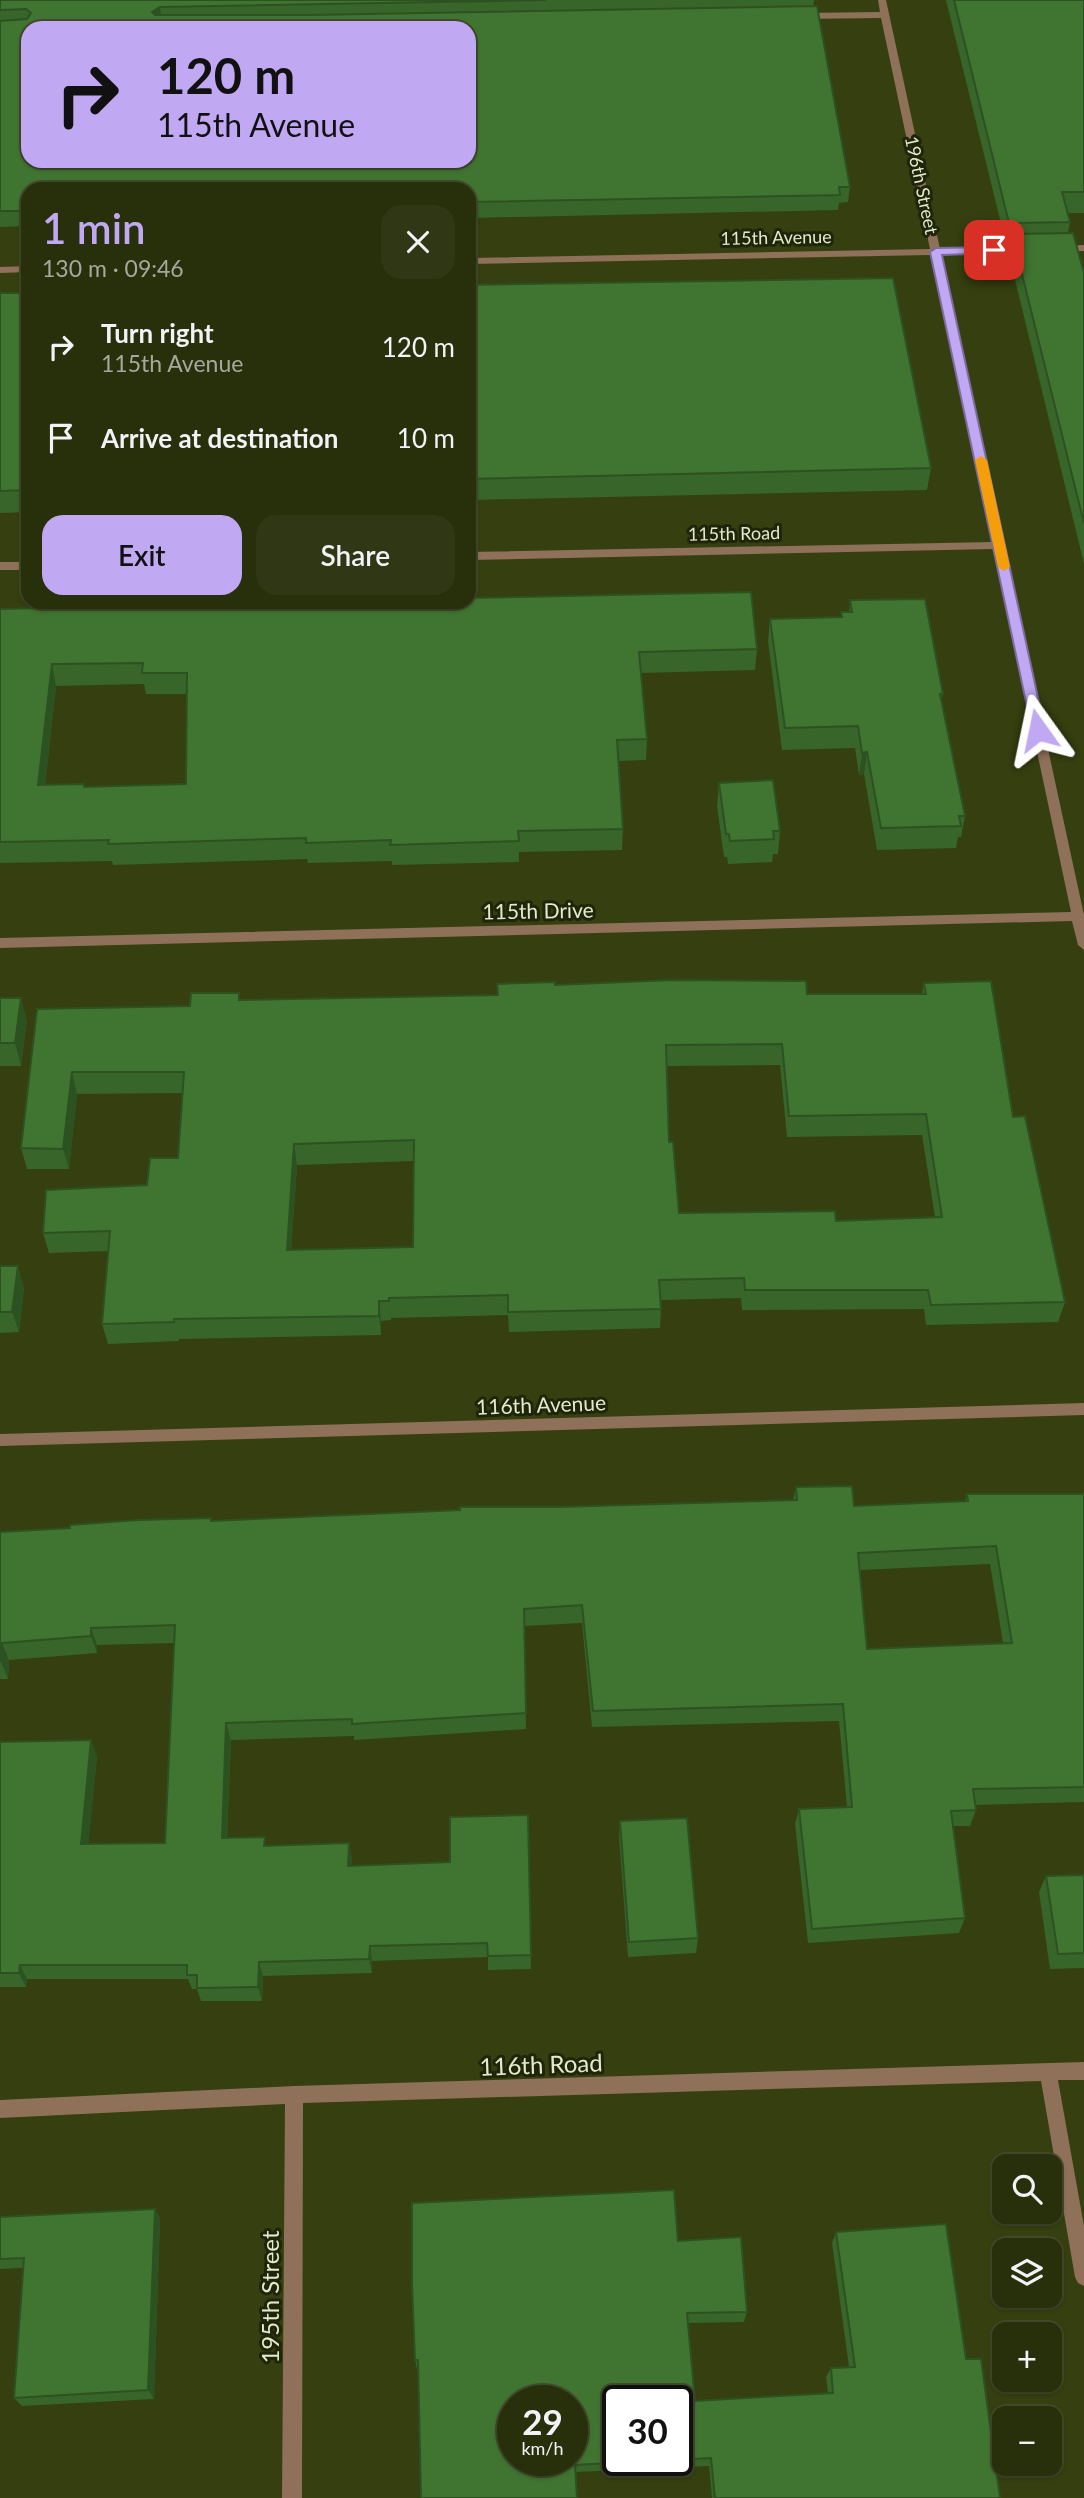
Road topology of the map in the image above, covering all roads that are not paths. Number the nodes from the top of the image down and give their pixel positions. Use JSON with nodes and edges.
{"nodes":[{"id":1,"x":882,"y":0,"type":"edge"},
{"id":2,"x":885,"y":15,"type":"junction"},
{"id":3,"x":793,"y":17,"type":"edge"},
{"id":4,"x":1084,"y":248,"type":"edge"},
{"id":5,"x":1034,"y":249,"type":"edge"},
{"id":6,"x":1046,"y":249,"type":"edge"},
{"id":7,"x":936,"y":252,"type":"junction"},
{"id":8,"x":476,"y":261,"type":"edge"},
{"id":9,"x":21,"y":269,"type":"edge"},
{"id":10,"x":0,"y":270,"type":"edge"},
{"id":11,"x":999,"y":545,"type":"junction"},
{"id":12,"x":476,"y":556,"type":"edge"},
{"id":13,"x":0,"y":566,"type":"edge"},
{"id":14,"x":21,"y":566,"type":"edge"},
{"id":15,"x":1078,"y":916,"type":"junction"},
{"id":16,"x":0,"y":943,"type":"edge"},
{"id":17,"x":1084,"y":946,"type":"edge"},
{"id":18,"x":1084,"y":1409,"type":"edge"},
{"id":19,"x":0,"y":1440,"type":"edge"},
{"id":20,"x":1084,"y":2071,"type":"edge"},
{"id":21,"x":1048,"y":2074,"type":"junction"},
{"id":22,"x":294,"y":2095,"type":"junction"},
{"id":23,"x":0,"y":2109,"type":"edge"},
{"id":24,"x":1084,"y":2277,"type":"edge"},
{"id":25,"x":292,"y":2498,"type":"edge"}],
"edges":[{"from":1,"to":2,"type":"street","name":"196th Street"},
{"from":2,"to":3,"type":"street"},
{"from":2,"to":7,"type":"street","name":"196th Street"},
{"from":4,"to":6,"type":"street"},
{"from":5,"to":7,"type":"street","name":"115th Avenue"},
{"from":7,"to":8,"type":"street","name":"115th Avenue"},
{"from":7,"to":11,"type":"street","name":"196th Street"},
{"from":9,"to":10,"type":"street"},
{"from":11,"to":12,"type":"street","name":"115th Road"},
{"from":11,"to":15,"type":"street","name":"196th Street"},
{"from":13,"to":14,"type":"street"},
{"from":15,"to":16,"type":"street","name":"115th Drive"},
{"from":15,"to":17,"type":"street","name":"196th Street"},
{"from":18,"to":19,"type":"street","name":"116th Avenue"},
{"from":20,"to":21,"type":"street","name":"116th Road"},
{"from":21,"to":22,"type":"street","name":"116th Road"},
{"from":21,"to":24,"type":"street"},
{"from":22,"to":23,"type":"street","name":"116th Road"},
{"from":22,"to":25,"type":"street","name":"195th Street"}]}
